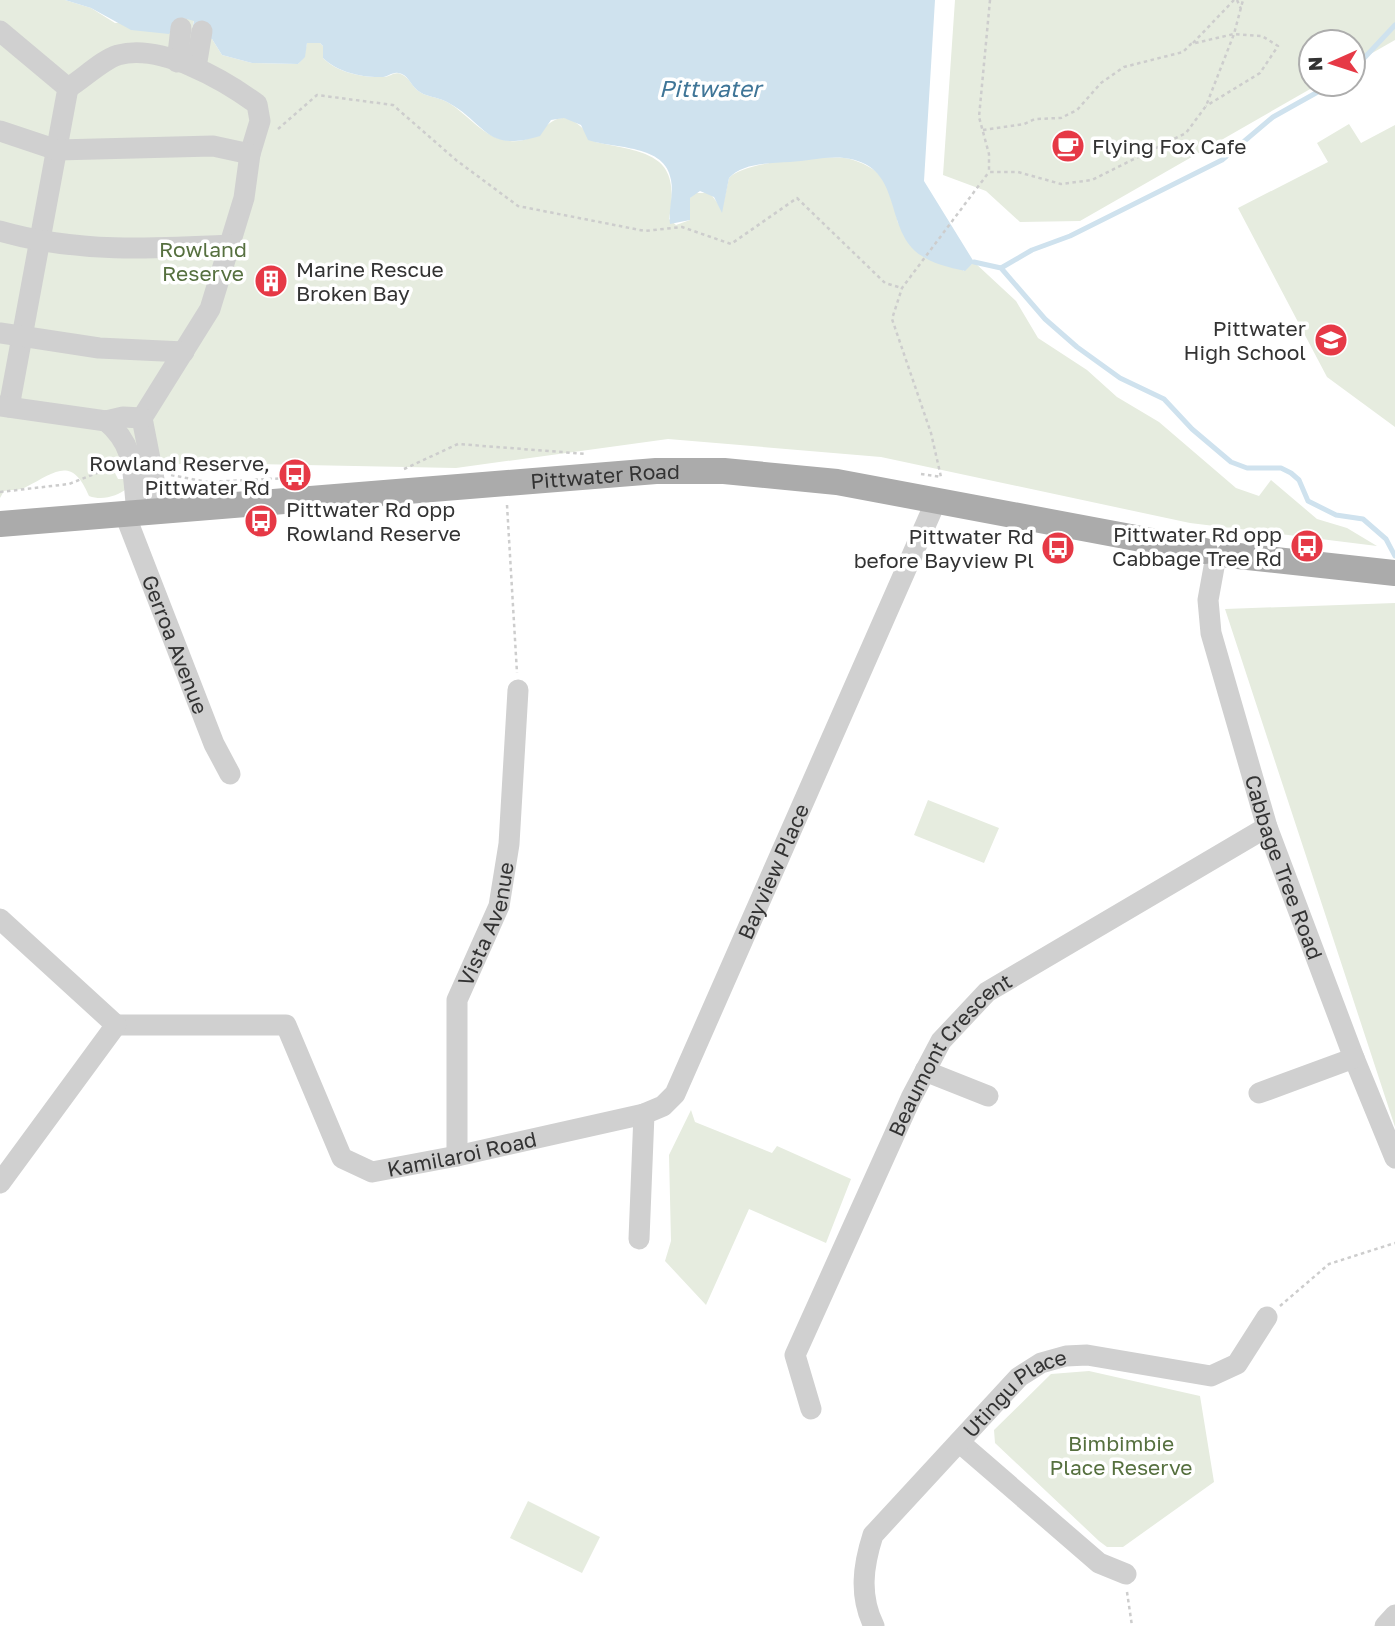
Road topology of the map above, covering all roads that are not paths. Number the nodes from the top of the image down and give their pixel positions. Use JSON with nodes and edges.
{"nodes":[{"id":1,"x":191,"y":30,"type":"dead end"},
{"id":2,"x":0,"y":31,"type":"edge"},
{"id":3,"x":186,"y":64,"type":"junction"},
{"id":4,"x":68,"y":88,"type":"junction"},
{"id":5,"x":0,"y":131,"type":"edge"},
{"id":6,"x":57,"y":150,"type":"junction"},
{"id":7,"x":250,"y":154,"type":"junction"},
{"id":8,"x":0,"y":231,"type":"edge"},
{"id":9,"x":40,"y":242,"type":"junction"},
{"id":10,"x":231,"y":245,"type":"junction"},
{"id":11,"x":0,"y":333,"type":"edge"},
{"id":12,"x":22,"y":339,"type":"junction"},
{"id":13,"x":184,"y":352,"type":"junction"},
{"id":14,"x":5,"y":406,"type":"edge"},
{"id":15,"x":142,"y":418,"type":"junction"},
{"id":16,"x":106,"y":421,"type":"junction"},
{"id":17,"x":939,"y":489,"type":"junction"},
{"id":18,"x":140,"y":511,"type":"junction"},
{"id":19,"x":0,"y":524,"type":"edge"},
{"id":20,"x":1216,"y":557,"type":"junction"},
{"id":21,"x":1382,"y":572,"type":"edge"},
{"id":22,"x":518,"y":690,"type":"road end"},
{"id":23,"x":230,"y":774,"type":"dead end"},
{"id":24,"x":1267,"y":827,"type":"junction"},
{"id":25,"x":0,"y":919,"type":"edge"},
{"id":26,"x":116,"y":1025,"type":"junction"},
{"id":27,"x":1354,"y":1058,"type":"junction"},
{"id":28,"x":925,"y":1071,"type":"junction"},
{"id":29,"x":1259,"y":1093,"type":"dead end"},
{"id":30,"x":988,"y":1096,"type":"dead end"},
{"id":31,"x":645,"y":1114,"type":"junction"},
{"id":32,"x":457,"y":1156,"type":"junction"},
{"id":33,"x":1395,"y":1158,"type":"edge"},
{"id":34,"x":0,"y":1183,"type":"edge"},
{"id":35,"x":639,"y":1240,"type":"dead end"},
{"id":36,"x":1267,"y":1317,"type":"road end"},
{"id":37,"x":811,"y":1409,"type":"dead end"},
{"id":38,"x":959,"y":1442,"type":"junction"},
{"id":39,"x":1126,"y":1574,"type":"road end"},
{"id":40,"x":1395,"y":1615,"type":"edge"},
{"id":41,"x":874,"y":1626,"type":"edge"},
{"id":42,"x":1384,"y":1626,"type":"edge"}],
"edges":[{"from":1,"to":3,"type":"street"},
{"from":2,"to":4,"type":"street"},
{"from":3,"to":4,"type":"street"},
{"from":3,"to":7,"type":"street"},
{"from":4,"to":6,"type":"street"},
{"from":5,"to":6,"type":"street"},
{"from":6,"to":7,"type":"street"},
{"from":6,"to":9,"type":"street"},
{"from":7,"to":10,"type":"street"},
{"from":8,"to":9,"type":"street"},
{"from":9,"to":10,"type":"street"},
{"from":9,"to":12,"type":"street"},
{"from":10,"to":13,"type":"street"},
{"from":11,"to":12,"type":"street"},
{"from":12,"to":13,"type":"street"},
{"from":12,"to":14,"type":"street"},
{"from":13,"to":15,"type":"street"},
{"from":14,"to":16,"type":"street"},
{"from":15,"to":16,"type":"street"},
{"from":15,"to":18,"type":"street"},
{"from":16,"to":18,"type":"street"},
{"from":17,"to":18,"type":"main road","name":"Pittwater Road"},
{"from":17,"to":20,"type":"main road","name":"Pittwater Road"},
{"from":17,"to":31,"type":"street","name":"Bayview Place"},
{"from":18,"to":19,"type":"main road","name":"Pittwater Road"},
{"from":18,"to":23,"type":"street","name":"Gerroa Avenue"},
{"from":20,"to":21,"type":"main road","name":"Pittwater Road"},
{"from":20,"to":24,"type":"street","name":"Cabbage Tree Road"},
{"from":22,"to":32,"type":"street","name":"Vista Avenue"},
{"from":24,"to":27,"type":"street","name":"Cabbage Tree Road"},
{"from":24,"to":28,"type":"street","name":"Beaumont Crescent"},
{"from":25,"to":26,"type":"street"},
{"from":26,"to":32,"type":"street","name":"Kamilaroi Road"},
{"from":26,"to":34,"type":"street"},
{"from":27,"to":29,"type":"street"},
{"from":27,"to":33,"type":"street","name":"Cabbage Tree Road"},
{"from":28,"to":30,"type":"street"},
{"from":28,"to":37,"type":"street","name":"Beaumont Crescent"},
{"from":31,"to":32,"type":"street","name":"Kamilaroi Road"},
{"from":31,"to":35,"type":"street"},
{"from":36,"to":38,"type":"street","name":"Utingu Place"},
{"from":38,"to":39,"type":"street"},
{"from":38,"to":41,"type":"street","name":"Utingu Place"},
{"from":40,"to":42,"type":"street"}]}
